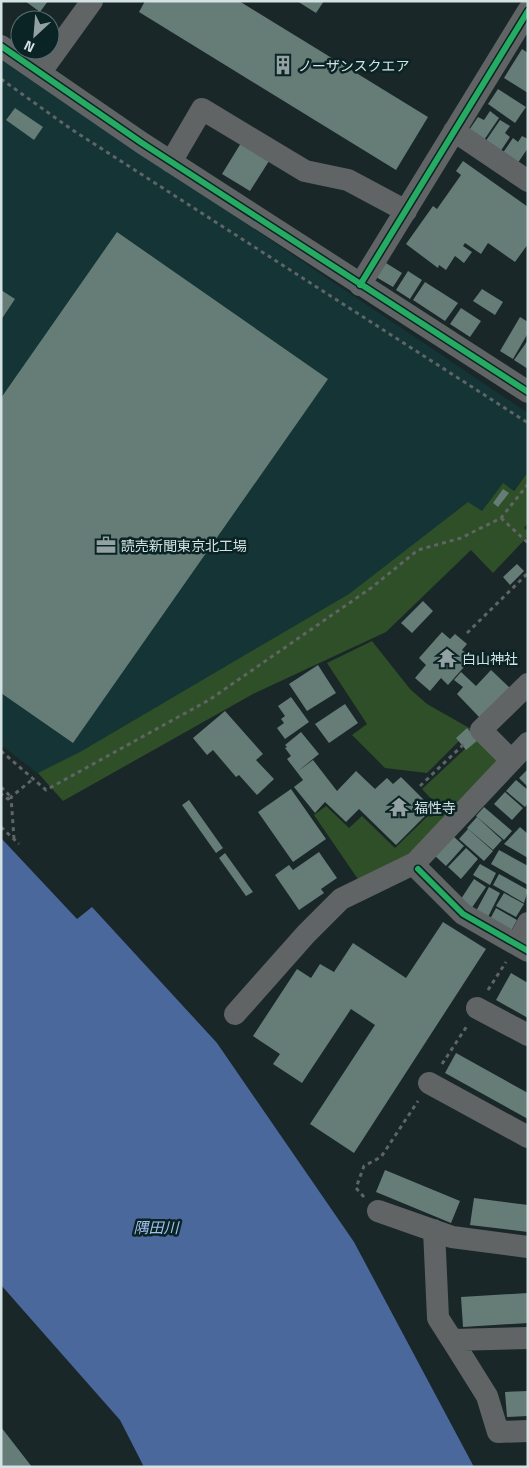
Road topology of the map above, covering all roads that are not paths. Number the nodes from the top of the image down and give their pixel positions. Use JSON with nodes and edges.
{"nodes":[{"id":1,"x":92,"y":1,"type":"edge"},
{"id":2,"x":528,"y":11,"type":"edge"},
{"id":3,"x":1,"y":46,"type":"edge"},
{"id":4,"x":40,"y":73,"type":"junction"},
{"id":5,"x":454,"y":132,"type":"junction"},
{"id":6,"x":171,"y":162,"type":"junction"},
{"id":7,"x":528,"y":181,"type":"edge"},
{"id":8,"x":406,"y":211,"type":"junction"},
{"id":9,"x":360,"y":285,"type":"junction"},
{"id":10,"x":528,"y":392,"type":"edge"},
{"id":11,"x":528,"y":684,"type":"edge"},
{"id":12,"x":528,"y":742,"type":"edge"},
{"id":13,"x":511,"y":760,"type":"junction"},
{"id":14,"x":417,"y":866,"type":"junction"},
{"id":15,"x":528,"y":923,"type":"edge"},
{"id":16,"x":522,"y":948,"type":"edge"},
{"id":17,"x":477,"y":1008,"type":"dead end"},
{"id":18,"x":235,"y":1014,"type":"dead end"},
{"id":19,"x":528,"y":1035,"type":"edge"},
{"id":20,"x":429,"y":1083,"type":"dead end"},
{"id":21,"x":528,"y":1136,"type":"edge"},
{"id":22,"x":378,"y":1211,"type":"dead end"},
{"id":23,"x":434,"y":1230,"type":"junction"},
{"id":24,"x":528,"y":1247,"type":"edge"},
{"id":25,"x":528,"y":1338,"type":"edge"},
{"id":26,"x":452,"y":1340,"type":"junction"},
{"id":27,"x":528,"y":1431,"type":"edge"}],
"edges":[{"from":1,"to":4,"type":"street"},
{"from":2,"to":5,"type":"street"},
{"from":3,"to":4,"type":"street"},
{"from":4,"to":6,"type":"street"},
{"from":5,"to":7,"type":"street"},
{"from":5,"to":8,"type":"street"},
{"from":6,"to":8,"type":"street"},
{"from":6,"to":9,"type":"street"},
{"from":8,"to":9,"type":"street"},
{"from":9,"to":10,"type":"street"},
{"from":11,"to":13,"type":"street"},
{"from":12,"to":13,"type":"street"},
{"from":13,"to":14,"type":"street"},
{"from":14,"to":16,"type":"street"},
{"from":14,"to":18,"type":"street"},
{"from":15,"to":16,"type":"street"},
{"from":17,"to":19,"type":"street"},
{"from":20,"to":21,"type":"street"},
{"from":22,"to":23,"type":"street"},
{"from":23,"to":24,"type":"street"},
{"from":23,"to":26,"type":"street"},
{"from":25,"to":26,"type":"street"},
{"from":26,"to":27,"type":"street"}]}
